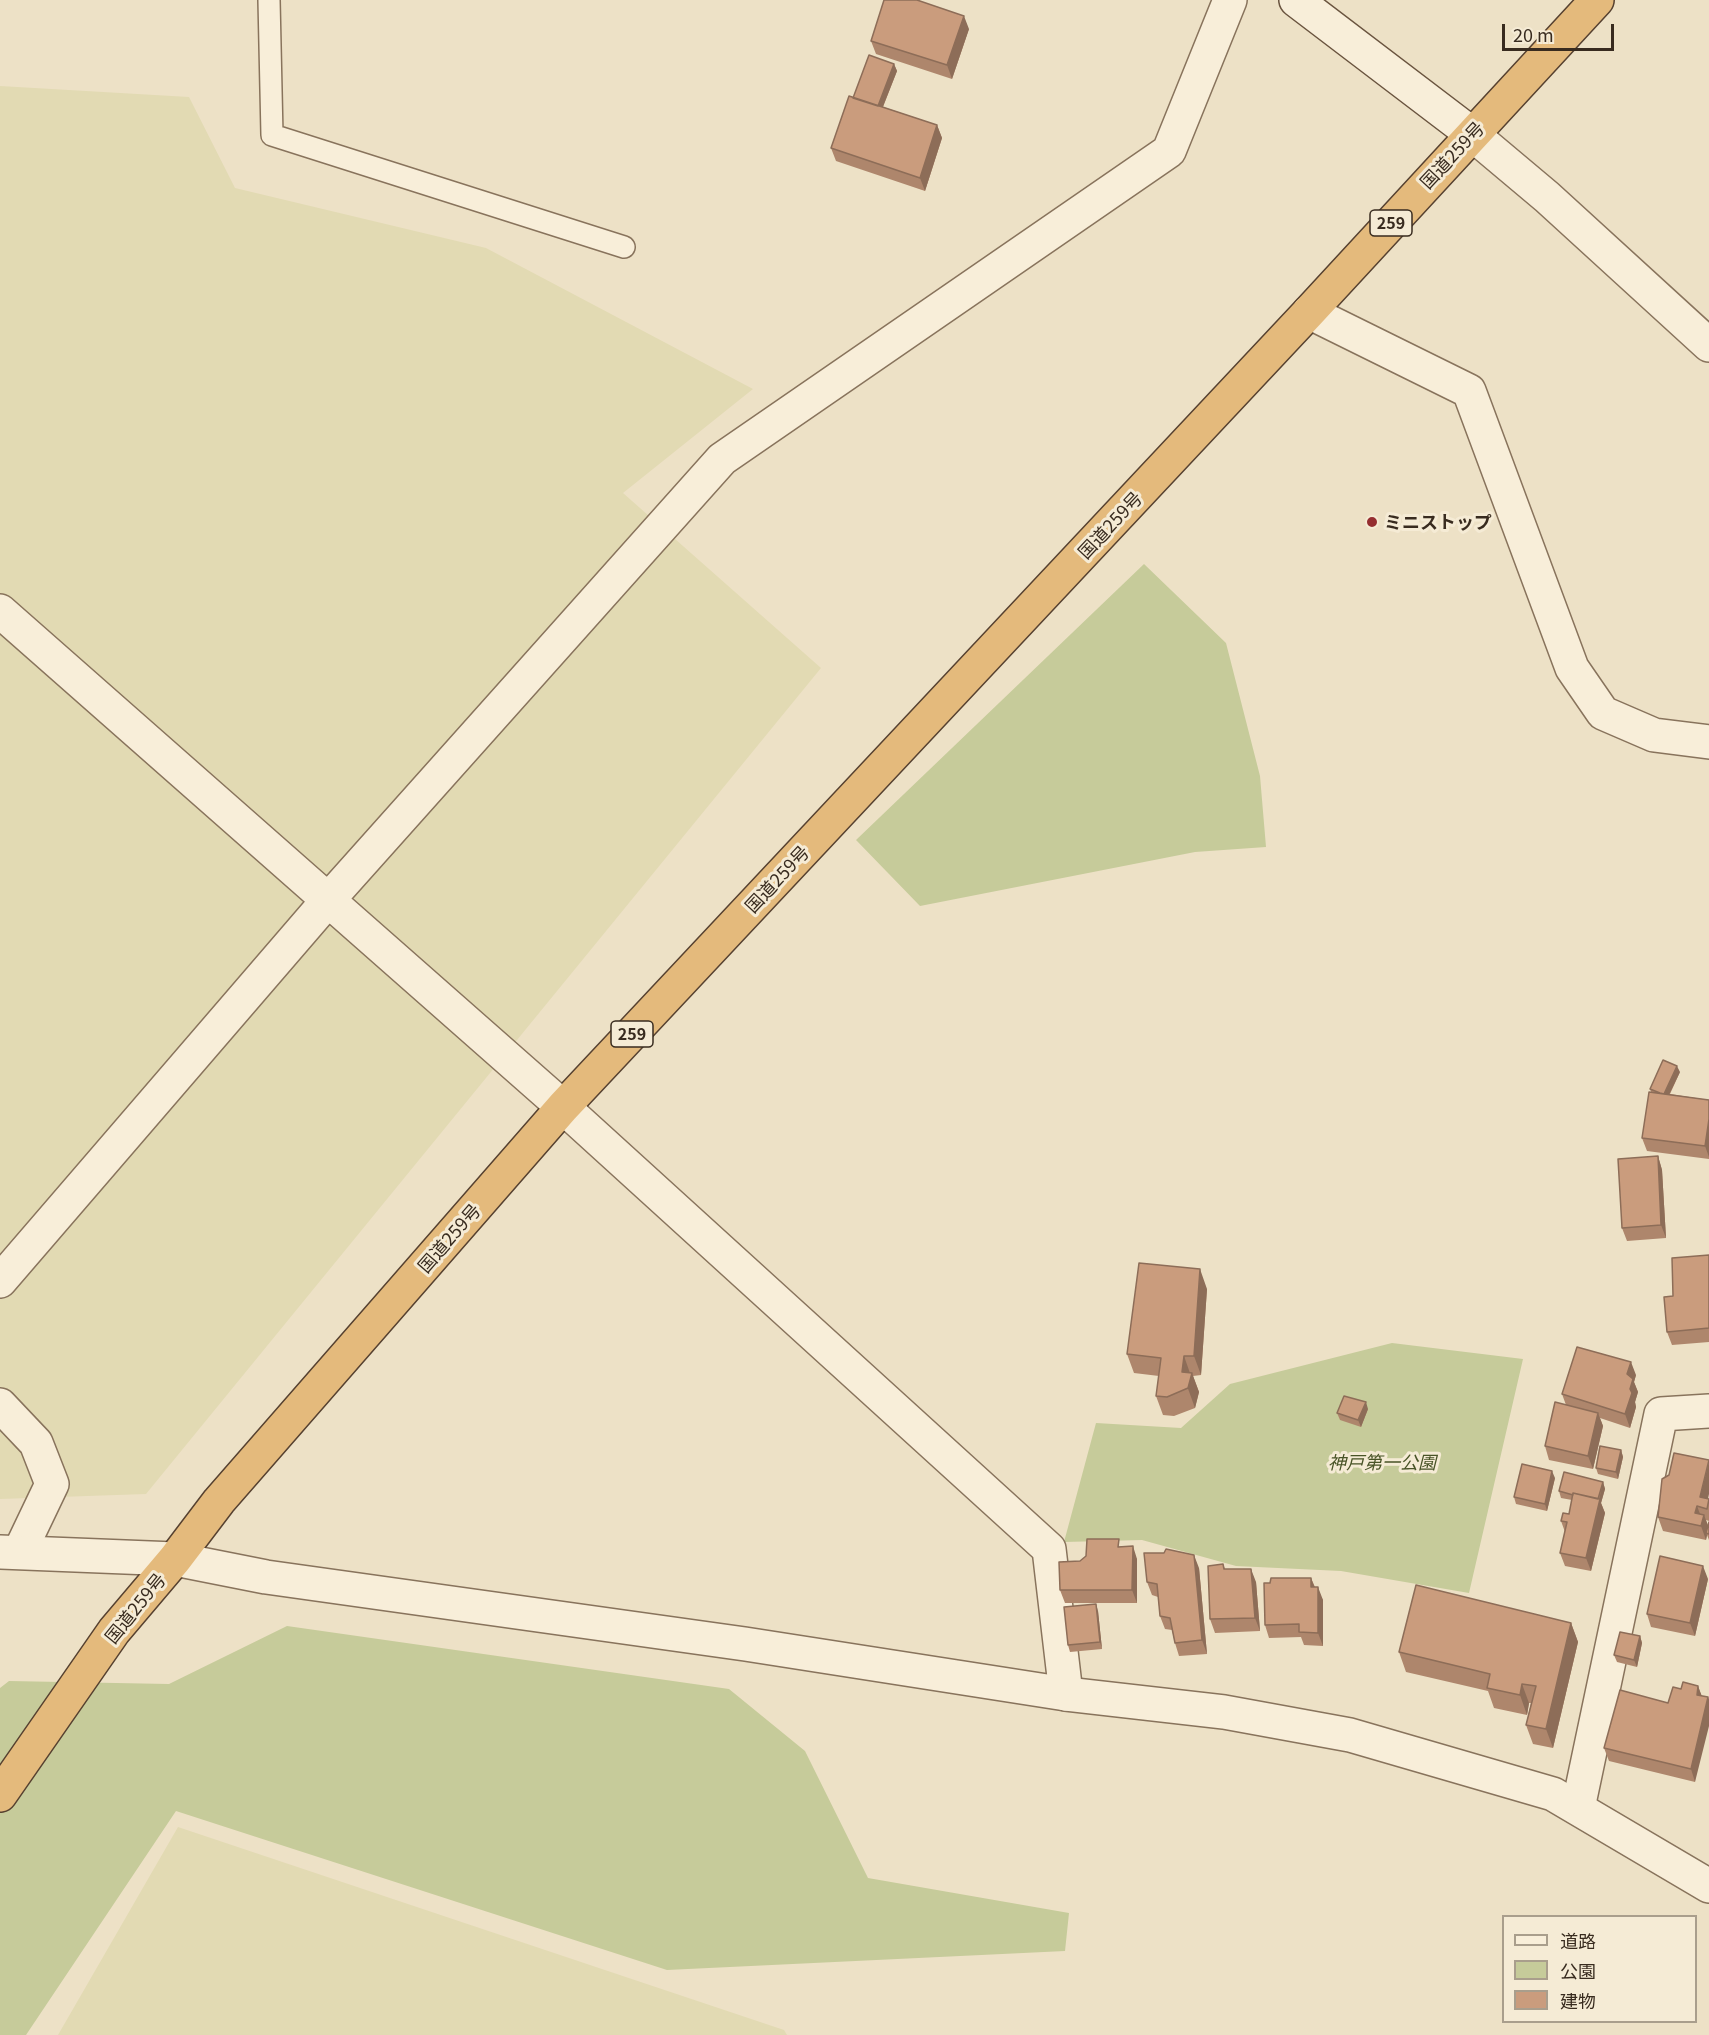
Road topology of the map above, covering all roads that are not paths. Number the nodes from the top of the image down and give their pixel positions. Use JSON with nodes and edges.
{"nodes":[{"id":1,"x":269,"y":0,"type":"edge"},
{"id":2,"x":1230,"y":0,"type":"edge"},
{"id":3,"x":1296,"y":0,"type":"edge"},
{"id":4,"x":1597,"y":0,"type":"edge"},
{"id":5,"x":1472,"y":134,"type":"junction"},
{"id":6,"x":624,"y":247,"type":"dead end"},
{"id":7,"x":1309,"y":312,"type":"junction"},
{"id":8,"x":1709,"y":345,"type":"edge"},
{"id":9,"x":0,"y":611,"type":"edge"},
{"id":10,"x":1709,"y":742,"type":"edge"},
{"id":11,"x":329,"y":899,"type":"junction"},
{"id":12,"x":563,"y":1107,"type":"junction"},
{"id":13,"x":0,"y":1281,"type":"edge"},
{"id":14,"x":0,"y":1406,"type":"edge"},
{"id":15,"x":1709,"y":1411,"type":"edge"},
{"id":16,"x":10,"y":1551,"type":"edge"},
{"id":17,"x":175,"y":1559,"type":"junction"},
{"id":18,"x":1066,"y":1694,"type":"junction"},
{"id":19,"x":0,"y":1795,"type":"edge"},
{"id":20,"x":1578,"y":1808,"type":"junction"},
{"id":21,"x":1709,"y":1886,"type":"edge"}],
"edges":[{"from":1,"to":6,"type":"lane"},
{"from":2,"to":11,"type":"street"},
{"from":3,"to":5,"type":"street"},
{"from":4,"to":5,"type":"highway","name":"国道259号","number":"259"},
{"from":5,"to":7,"type":"highway","name":"国道259号","number":"259"},
{"from":5,"to":8,"type":"street"},
{"from":7,"to":10,"type":"street"},
{"from":7,"to":12,"type":"highway","name":"国道259号","number":"259"},
{"from":9,"to":11,"type":"street"},
{"from":11,"to":12,"type":"street"},
{"from":11,"to":13,"type":"street"},
{"from":12,"to":17,"type":"highway","name":"国道259号","number":"259"},
{"from":12,"to":18,"type":"street"},
{"from":14,"to":16,"type":"street"},
{"from":15,"to":20,"type":"street"},
{"from":16,"to":17,"type":"street"},
{"from":17,"to":18,"type":"street"},
{"from":17,"to":19,"type":"highway","name":"国道259号","number":"259"},
{"from":18,"to":20,"type":"street"},
{"from":20,"to":21,"type":"street"}]}
